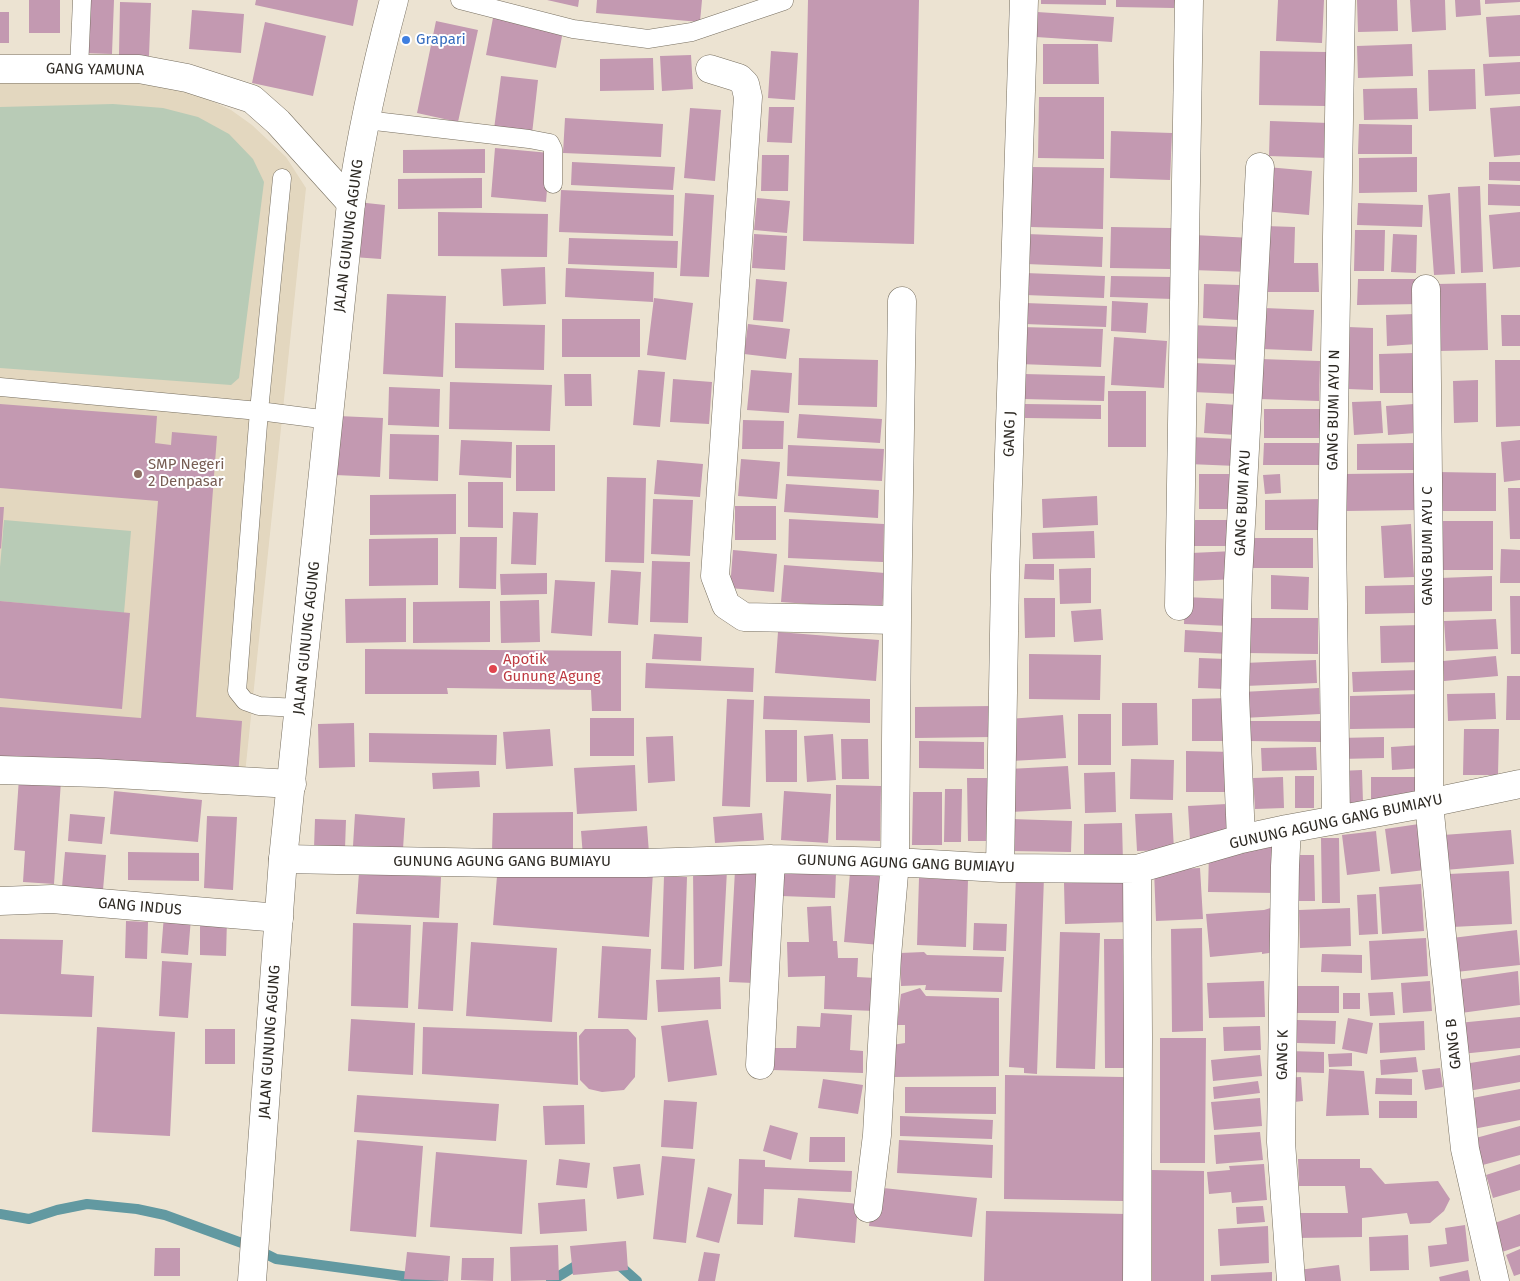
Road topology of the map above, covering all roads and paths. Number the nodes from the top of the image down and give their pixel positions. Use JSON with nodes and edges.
{"nodes":[{"id":1,"x":82,"y":0,"type":"edge"},
{"id":2,"x":394,"y":0,"type":"edge"},
{"id":3,"x":460,"y":0,"type":"edge"},
{"id":4,"x":1024,"y":0,"type":"edge"},
{"id":5,"x":1189,"y":0,"type":"edge"},
{"id":6,"x":1341,"y":0,"type":"edge"},
{"id":7,"x":784,"y":1,"type":"dead end"},
{"id":8,"x":0,"y":69,"type":"edge"},
{"id":9,"x":78,"y":69,"type":"junction"},
{"id":10,"x":710,"y":69,"type":"dead end"},
{"id":11,"x":366,"y":120,"type":"junction"},
{"id":12,"x":1260,"y":167,"type":"dead end"},
{"id":13,"x":282,"y":178,"type":"dead end"},
{"id":14,"x":553,"y":184,"type":"dead end"},
{"id":15,"x":351,"y":203,"type":"junction"},
{"id":16,"x":1426,"y":289,"type":"dead end"},
{"id":17,"x":902,"y":300,"type":"dead end"},
{"id":18,"x":0,"y":388,"type":"edge"},
{"id":19,"x":259,"y":411,"type":"junction"},
{"id":20,"x":329,"y":420,"type":"junction"},
{"id":21,"x":1179,"y":606,"type":"dead end"},
{"id":22,"x":897,"y":620,"type":"junction"},
{"id":23,"x":299,"y":708,"type":"junction"},
{"id":24,"x":0,"y":770,"type":"edge"},
{"id":25,"x":292,"y":784,"type":"junction"},
{"id":26,"x":1520,"y":784,"type":"edge"},
{"id":27,"x":1429,"y":804,"type":"junction"},
{"id":28,"x":1336,"y":820,"type":"junction"},
{"id":29,"x":1287,"y":828,"type":"junction"},
{"id":30,"x":1241,"y":839,"type":"junction"},
{"id":31,"x":283,"y":859,"type":"junction"},
{"id":32,"x":771,"y":859,"type":"junction"},
{"id":33,"x":895,"y":862,"type":"junction"},
{"id":34,"x":1000,"y":868,"type":"junction"},
{"id":35,"x":1137,"y":869,"type":"junction"},
{"id":36,"x":0,"y":901,"type":"edge"},
{"id":37,"x":279,"y":918,"type":"junction"},
{"id":38,"x":760,"y":1065,"type":"dead end"},
{"id":39,"x":868,"y":1208,"type":"dead end"},
{"id":40,"x":253,"y":1271,"type":"edge"},
{"id":41,"x":1137,"y":1281,"type":"edge"},
{"id":42,"x":1291,"y":1281,"type":"edge"},
{"id":43,"x":1495,"y":1281,"type":"edge"}],
"edges":[{"from":1,"to":9,"type":"lane"},
{"from":2,"to":11,"type":"street","name":"JALAN GUNUNG AGUNG"},
{"from":3,"to":7,"type":"lane"},
{"from":4,"to":34,"type":"street","name":"GANG J"},
{"from":5,"to":21,"type":"street"},
{"from":6,"to":28,"type":"street","name":"GANG BUMI AYU N"},
{"from":8,"to":9,"type":"street","name":"GANG YAMUNA"},
{"from":9,"to":15,"type":"street","name":"GANG YAMUNA"},
{"from":10,"to":22,"type":"street"},
{"from":11,"to":14,"type":"lane"},
{"from":11,"to":15,"type":"street","name":"JALAN GUNUNG AGUNG"},
{"from":12,"to":30,"type":"street","name":"GANG BUMI AYU"},
{"from":13,"to":19,"type":"lane"},
{"from":15,"to":20,"type":"street","name":"JALAN GUNUNG AGUNG"},
{"from":16,"to":27,"type":"street","name":"GANG BUMI AYU C"},
{"from":17,"to":22,"type":"street"},
{"from":18,"to":19,"type":"lane"},
{"from":19,"to":20,"type":"lane"},
{"from":19,"to":23,"type":"lane"},
{"from":20,"to":23,"type":"street","name":"JALAN GUNUNG AGUNG"},
{"from":22,"to":33,"type":"street"},
{"from":23,"to":25,"type":"street","name":"JALAN GUNUNG AGUNG"},
{"from":24,"to":25,"type":"street"},
{"from":25,"to":31,"type":"street","name":"JALAN GUNUNG AGUNG"},
{"from":26,"to":27,"type":"street","name":"GUNUNG AGUNG GANG BUMIAYU"},
{"from":27,"to":28,"type":"street","name":"GUNUNG AGUNG GANG BUMIAYU"},
{"from":27,"to":43,"type":"street","name":"GANG B"},
{"from":28,"to":29,"type":"street","name":"GUNUNG AGUNG GANG BUMIAYU"},
{"from":29,"to":30,"type":"street","name":"GUNUNG AGUNG GANG BUMIAYU"},
{"from":29,"to":42,"type":"street","name":"GANG K"},
{"from":30,"to":35,"type":"street","name":"GUNUNG AGUNG GANG BUMIAYU"},
{"from":31,"to":32,"type":"street","name":"GUNUNG AGUNG GANG BUMIAYU"},
{"from":31,"to":37,"type":"street","name":"JALAN GUNUNG AGUNG"},
{"from":32,"to":33,"type":"street","name":"GUNUNG AGUNG GANG BUMIAYU"},
{"from":32,"to":38,"type":"street"},
{"from":33,"to":34,"type":"street","name":"GUNUNG AGUNG GANG BUMIAYU"},
{"from":33,"to":39,"type":"street"},
{"from":34,"to":35,"type":"street","name":"GUNUNG AGUNG GANG BUMIAYU"},
{"from":35,"to":41,"type":"street"},
{"from":36,"to":37,"type":"street","name":"GANG INDUS"},
{"from":37,"to":40,"type":"street","name":"JALAN GUNUNG AGUNG"}]}
